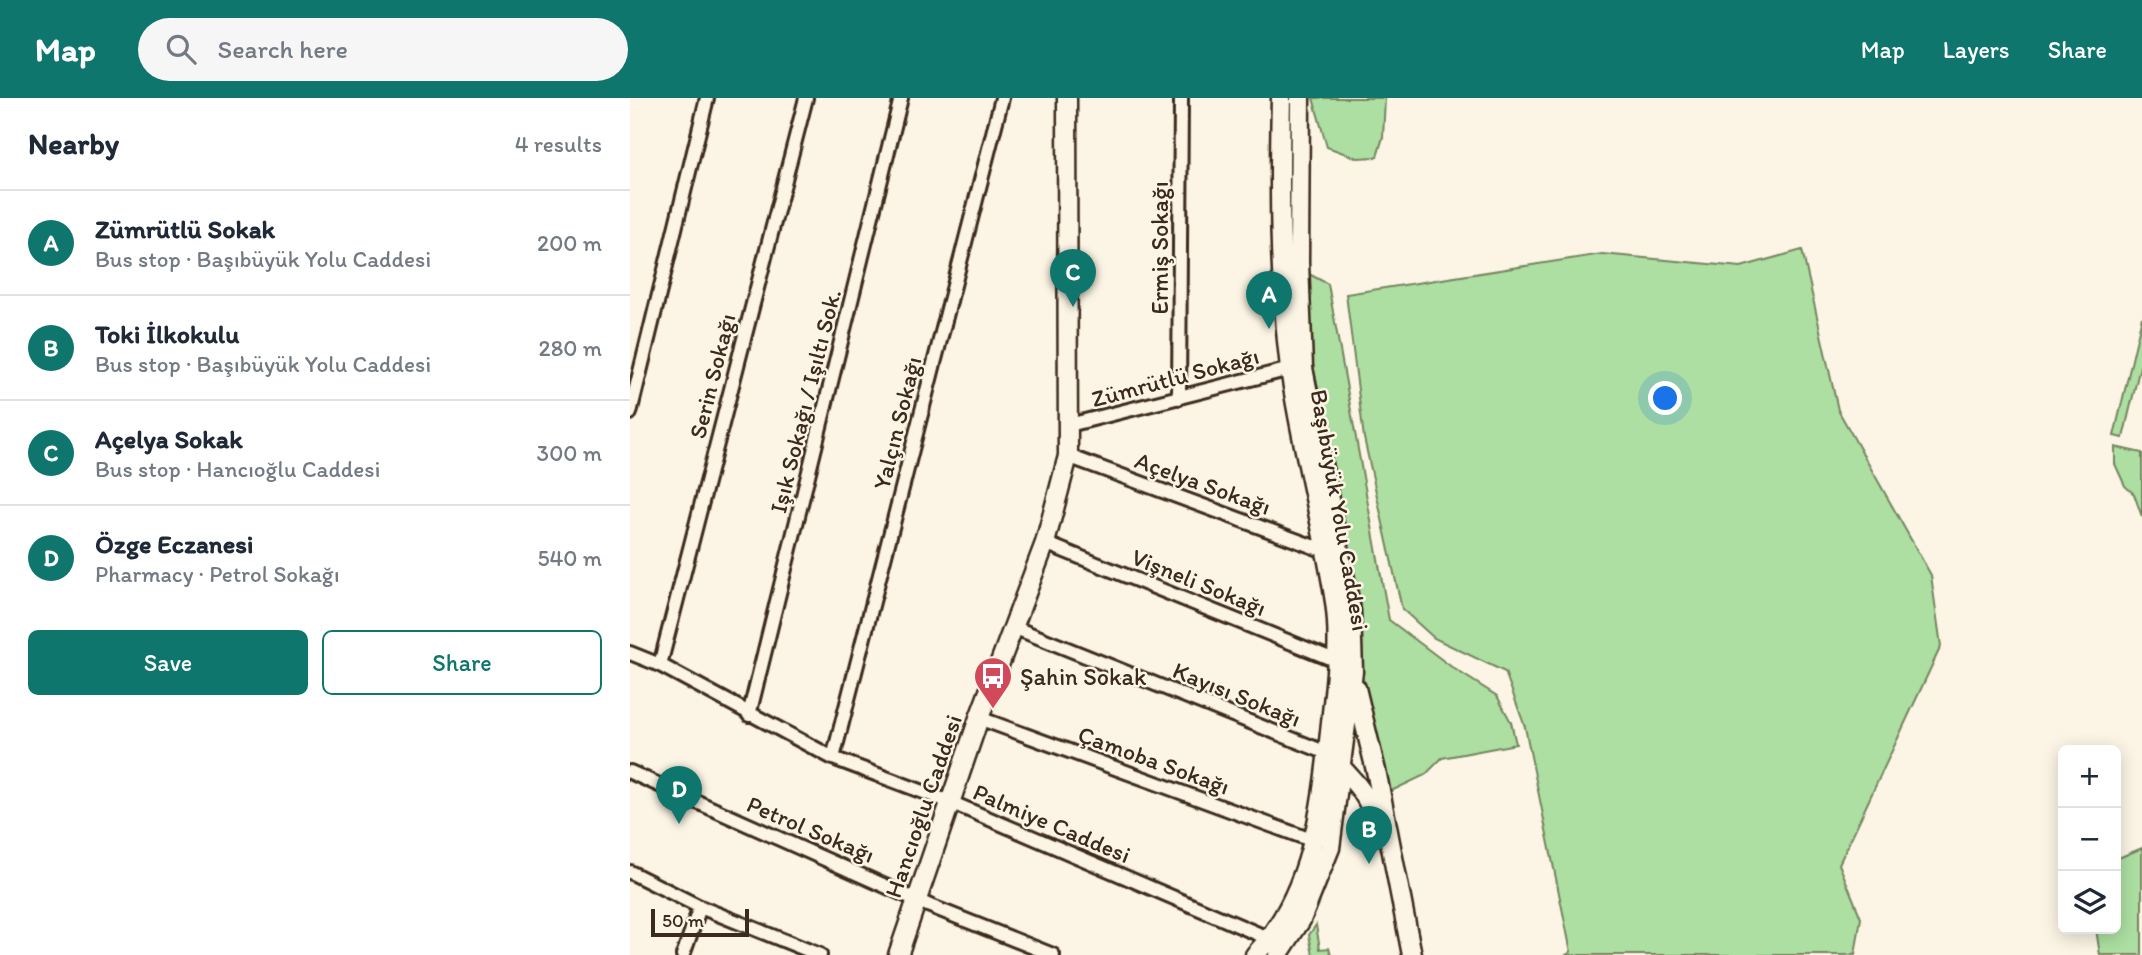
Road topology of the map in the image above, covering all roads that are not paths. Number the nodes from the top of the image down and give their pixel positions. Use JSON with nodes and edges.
{"nodes":[{"id":1,"x":707,"y":98,"type":"edge"},
{"id":2,"x":806,"y":98,"type":"edge"},
{"id":3,"x":901,"y":98,"type":"edge"},
{"id":4,"x":1002,"y":98,"type":"edge"},
{"id":5,"x":1067,"y":98,"type":"edge"},
{"id":6,"x":1181,"y":98,"type":"edge"},
{"id":7,"x":1280,"y":98,"type":"edge"},
{"id":8,"x":1300,"y":98,"type":"edge"},
{"id":9,"x":1290,"y":369,"type":"junction"},
{"id":10,"x":1179,"y":398,"type":"junction"},
{"id":11,"x":630,"y":413,"type":"edge"},
{"id":12,"x":1069,"y":425,"type":"junction"},
{"id":13,"x":1068,"y":456,"type":"junction"},
{"id":14,"x":1045,"y":542,"type":"junction"},
{"id":15,"x":1324,"y":547,"type":"junction"},
{"id":16,"x":1013,"y":627,"type":"junction"},
{"id":17,"x":630,"y":653,"type":"edge"},
{"id":18,"x":1338,"y":661,"type":"junction"},
{"id":19,"x":660,"y":665,"type":"junction"},
{"id":20,"x":1353,"y":671,"type":"junction"},
{"id":21,"x":749,"y":715,"type":"junction"},
{"id":22,"x":979,"y":718,"type":"junction"},
{"id":23,"x":833,"y":758,"type":"junction"},
{"id":24,"x":1338,"y":759,"type":"junction"},
{"id":25,"x":630,"y":772,"type":"edge"},
{"id":26,"x":1377,"y":775,"type":"junction"},
{"id":27,"x":950,"y":802,"type":"junction"},
{"id":28,"x":1372,"y":811,"type":"junction"},
{"id":29,"x":1335,"y":817,"type":"junction"},
{"id":30,"x":1314,"y":841,"type":"junction"},
{"id":31,"x":630,"y":872,"type":"edge"},
{"id":32,"x":917,"y":899,"type":"junction"},
{"id":33,"x":700,"y":907,"type":"junction"},
{"id":34,"x":1274,"y":947,"type":"edge"},
{"id":35,"x":683,"y":955,"type":"edge"},
{"id":36,"x":820,"y":955,"type":"edge"},
{"id":37,"x":898,"y":955,"type":"edge"},
{"id":38,"x":1053,"y":955,"type":"edge"},
{"id":39,"x":1255,"y":955,"type":"edge"},
{"id":40,"x":1401,"y":955,"type":"edge"},
{"id":41,"x":1412,"y":955,"type":"edge"}],
"edges":[{"from":1,"to":11,"type":"street"},
{"from":2,"to":19,"type":"street","name":"Serin Sokağı"},
{"from":3,"to":21,"type":"street","name":"Işık Sokağı / Işıltı Sok."},
{"from":4,"to":23,"type":"street","name":"Yalçın Sokağı"},
{"from":5,"to":12,"type":"main road","name":"Hancıoğlu Caddesi"},
{"from":6,"to":10,"type":"street","name":"Ermiş Sokağı"},
{"from":7,"to":9,"type":"main road","name":"Başıbüyük Yolu Caddesi"},
{"from":8,"to":20,"type":"main road","name":"Başıbüyük Yolu Caddesi"},
{"from":9,"to":10,"type":"street","name":"Zümrütlü Sokağı"},
{"from":9,"to":15,"type":"main road","name":"Başıbüyük Yolu Caddesi"},
{"from":10,"to":12,"type":"street","name":"Zümrütlü Sokağı"},
{"from":12,"to":13,"type":"main road","name":"Hancıoğlu Caddesi"},
{"from":13,"to":14,"type":"main road","name":"Hancıoğlu Caddesi"},
{"from":13,"to":15,"type":"street","name":"Açelya Sokağı"},
{"from":14,"to":16,"type":"main road","name":"Hancıoğlu Caddesi"},
{"from":14,"to":18,"type":"street","name":"Vişneli Sokağı"},
{"from":15,"to":18,"type":"main road","name":"Başıbüyük Yolu Caddesi"},
{"from":16,"to":22,"type":"main road","name":"Hancıoğlu Caddesi"},
{"from":16,"to":24,"type":"street","name":"Kayısı Sokağı"},
{"from":17,"to":19,"type":"street","name":"Palmiye Caddesi"},
{"from":18,"to":24,"type":"main road","name":"Başıbüyük Yolu Caddesi"},
{"from":19,"to":21,"type":"street","name":"Palmiye Caddesi"},
{"from":20,"to":24,"type":"main road","name":"Başıbüyük Yolu Caddesi"},
{"from":20,"to":26,"type":"main road"},
{"from":21,"to":23,"type":"street","name":"Palmiye Caddesi"},
{"from":22,"to":27,"type":"main road","name":"Hancıoğlu Caddesi"},
{"from":22,"to":30,"type":"street","name":"Çamoba Sokağı"},
{"from":23,"to":27,"type":"street","name":"Palmiye Caddesi"},
{"from":24,"to":26,"type":"main road"},
{"from":24,"to":28,"type":"main road"},
{"from":24,"to":29,"type":"main road","name":"Başıbüyük Yolu Caddesi"},
{"from":24,"to":30,"type":"main road","name":"Başıbüyük Yolu Caddesi"},
{"from":25,"to":32,"type":"street","name":"Petrol Sokağı"},
{"from":26,"to":41,"type":"main road"},
{"from":27,"to":32,"type":"main road","name":"Hancıoğlu Caddesi"},
{"from":27,"to":34,"type":"street","name":"Palmiye Caddesi"},
{"from":28,"to":29,"type":"main road"},
{"from":28,"to":40,"type":"main road"},
{"from":29,"to":34,"type":"main road","name":"Başıbüyük Yolu Caddesi"},
{"from":30,"to":34,"type":"main road","name":"Başıbüyük Yolu Caddesi"},
{"from":31,"to":33,"type":"street"},
{"from":32,"to":37,"type":"main road","name":"Hancıoğlu Caddesi"},
{"from":32,"to":38,"type":"street","name":"Petrol Sokağı"},
{"from":33,"to":35,"type":"street"},
{"from":33,"to":36,"type":"street"},
{"from":34,"to":39,"type":"main road","name":"Başıbüyük Yolu Caddesi"}]}
